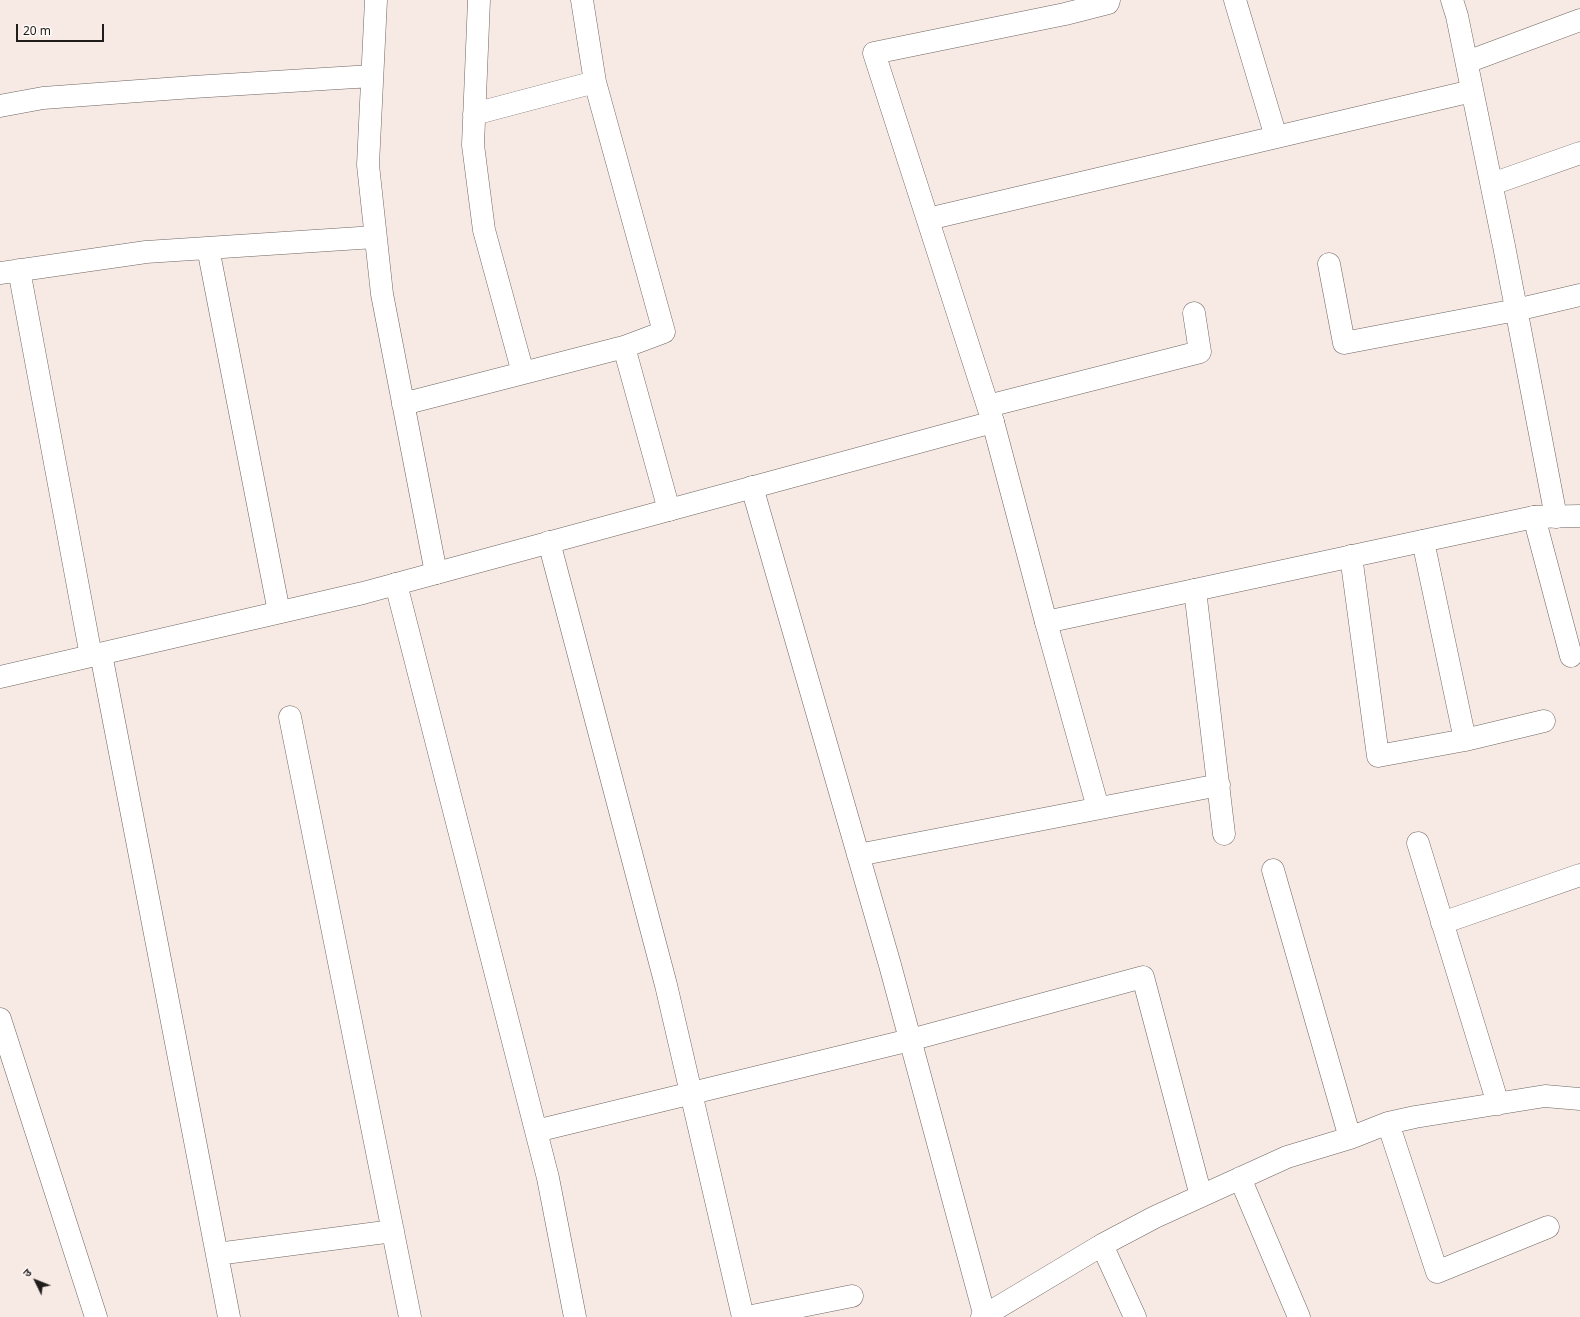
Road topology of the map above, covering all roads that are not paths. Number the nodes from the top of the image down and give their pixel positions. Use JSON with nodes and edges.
{"nodes":[{"id":1,"x":376,"y":0,"type":"edge"},
{"id":2,"x":479,"y":0,"type":"edge"},
{"id":3,"x":582,"y":0,"type":"edge"},
{"id":4,"x":1109,"y":0,"type":"edge"},
{"id":5,"x":1235,"y":0,"type":"edge"},
{"id":6,"x":1452,"y":0,"type":"edge"},
{"id":7,"x":1580,"y":20,"type":"edge"},
{"id":8,"x":1467,"y":62,"type":"junction"},
{"id":9,"x":372,"y":76,"type":"junction"},
{"id":10,"x":595,"y":82,"type":"junction"},
{"id":11,"x":1472,"y":91,"type":"junction"},
{"id":12,"x":0,"y":106,"type":"edge"},
{"id":13,"x":474,"y":114,"type":"junction"},
{"id":14,"x":1276,"y":137,"type":"junction"},
{"id":15,"x":1580,"y":153,"type":"edge"},
{"id":16,"x":1492,"y":184,"type":"junction"},
{"id":17,"x":928,"y":219,"type":"junction"},
{"id":18,"x":376,"y":237,"type":"junction"},
{"id":19,"x":208,"y":248,"type":"junction"},
{"id":20,"x":1329,"y":264,"type":"dead end"},
{"id":21,"x":9,"y":271,"type":"edge"},
{"id":22,"x":1580,"y":294,"type":"edge"},
{"id":23,"x":1516,"y":310,"type":"junction"},
{"id":24,"x":1194,"y":313,"type":"dead end"},
{"id":25,"x":624,"y":347,"type":"junction"},
{"id":26,"x":523,"y":373,"type":"junction"},
{"id":27,"x":403,"y":404,"type":"junction"},
{"id":28,"x":991,"y":414,"type":"junction"},
{"id":29,"x":752,"y":488,"type":"junction"},
{"id":30,"x":669,"y":510,"type":"junction"},
{"id":31,"x":1580,"y":516,"type":"edge"},
{"id":32,"x":1534,"y":517,"type":"junction"},
{"id":33,"x":1556,"y":517,"type":"junction"},
{"id":34,"x":1423,"y":541,"type":"junction"},
{"id":35,"x":549,"y":542,"type":"junction"},
{"id":36,"x":1351,"y":556,"type":"junction"},
{"id":37,"x":436,"y":573,"type":"junction"},
{"id":38,"x":396,"y":584,"type":"junction"},
{"id":39,"x":1195,"y":590,"type":"junction"},
{"id":40,"x":279,"y":612,"type":"junction"},
{"id":41,"x":1046,"y":622,"type":"junction"},
{"id":42,"x":96,"y":655,"type":"junction"},
{"id":43,"x":1571,"y":656,"type":"dead end"},
{"id":44,"x":0,"y":677,"type":"edge"},
{"id":45,"x":290,"y":717,"type":"dead end"},
{"id":46,"x":1544,"y":721,"type":"dead end"},
{"id":47,"x":1465,"y":740,"type":"junction"},
{"id":48,"x":1219,"y":784,"type":"junction"},
{"id":49,"x":1098,"y":808,"type":"junction"},
{"id":50,"x":1224,"y":834,"type":"dead end"},
{"id":51,"x":1418,"y":843,"type":"dead end"},
{"id":52,"x":858,"y":855,"type":"junction"},
{"id":53,"x":1273,"y":870,"type":"dead end"},
{"id":54,"x":1580,"y":875,"type":"edge"},
{"id":55,"x":1442,"y":923,"type":"junction"},
{"id":56,"x":0,"y":1022,"type":"edge"},
{"id":57,"x":910,"y":1040,"type":"junction"},
{"id":58,"x":692,"y":1093,"type":"junction"},
{"id":59,"x":1580,"y":1099,"type":"edge"},
{"id":60,"x":1498,"y":1104,"type":"junction"},
{"id":61,"x":1388,"y":1123,"type":"junction"},
{"id":62,"x":536,"y":1131,"type":"junction"},
{"id":63,"x":1350,"y":1138,"type":"junction"},
{"id":64,"x":1240,"y":1178,"type":"junction"},
{"id":65,"x":1201,"y":1196,"type":"junction"},
{"id":66,"x":1548,"y":1227,"type":"dead end"},
{"id":67,"x":393,"y":1231,"type":"junction"},
{"id":68,"x":1102,"y":1245,"type":"junction"},
{"id":69,"x":217,"y":1254,"type":"junction"},
{"id":70,"x":852,"y":1296,"type":"dead end"},
{"id":71,"x":984,"y":1316,"type":"edge"},
{"id":72,"x":96,"y":1317,"type":"edge"},
{"id":73,"x":229,"y":1317,"type":"edge"},
{"id":74,"x":410,"y":1317,"type":"edge"},
{"id":75,"x":575,"y":1317,"type":"edge"},
{"id":76,"x":743,"y":1317,"type":"edge"},
{"id":77,"x":747,"y":1317,"type":"edge"},
{"id":78,"x":1135,"y":1317,"type":"edge"},
{"id":79,"x":1299,"y":1317,"type":"edge"}],
"edges":[{"from":1,"to":9,"type":"street"},
{"from":2,"to":13,"type":"street"},
{"from":3,"to":10,"type":"street"},
{"from":4,"to":17,"type":"street"},
{"from":5,"to":14,"type":"street"},
{"from":6,"to":8,"type":"street"},
{"from":7,"to":8,"type":"street"},
{"from":8,"to":11,"type":"street"},
{"from":9,"to":12,"type":"street"},
{"from":9,"to":18,"type":"street"},
{"from":10,"to":13,"type":"street"},
{"from":10,"to":25,"type":"street"},
{"from":11,"to":14,"type":"street"},
{"from":11,"to":16,"type":"street"},
{"from":13,"to":26,"type":"street"},
{"from":14,"to":17,"type":"street"},
{"from":15,"to":16,"type":"street"},
{"from":16,"to":23,"type":"street"},
{"from":17,"to":28,"type":"street"},
{"from":18,"to":19,"type":"street"},
{"from":18,"to":27,"type":"street"},
{"from":19,"to":21,"type":"street"},
{"from":19,"to":40,"type":"street"},
{"from":20,"to":23,"type":"street"},
{"from":21,"to":42,"type":"street"},
{"from":22,"to":23,"type":"street"},
{"from":23,"to":33,"type":"street"},
{"from":24,"to":28,"type":"street"},
{"from":25,"to":26,"type":"street"},
{"from":25,"to":30,"type":"street"},
{"from":26,"to":27,"type":"street"},
{"from":27,"to":37,"type":"street"},
{"from":28,"to":29,"type":"street"},
{"from":28,"to":41,"type":"street"},
{"from":29,"to":30,"type":"street"},
{"from":29,"to":52,"type":"street"},
{"from":30,"to":35,"type":"street"},
{"from":31,"to":33,"type":"street"},
{"from":32,"to":33,"type":"street"},
{"from":32,"to":34,"type":"street"},
{"from":32,"to":43,"type":"street"},
{"from":34,"to":36,"type":"street"},
{"from":34,"to":47,"type":"street"},
{"from":35,"to":37,"type":"street"},
{"from":35,"to":58,"type":"street"},
{"from":36,"to":39,"type":"street"},
{"from":36,"to":47,"type":"street"},
{"from":37,"to":38,"type":"street"},
{"from":38,"to":40,"type":"street"},
{"from":38,"to":62,"type":"street"},
{"from":39,"to":41,"type":"street"},
{"from":39,"to":48,"type":"street"},
{"from":40,"to":42,"type":"street"},
{"from":41,"to":49,"type":"street"},
{"from":42,"to":44,"type":"street"},
{"from":42,"to":69,"type":"street"},
{"from":45,"to":67,"type":"street"},
{"from":46,"to":47,"type":"street"},
{"from":48,"to":49,"type":"street"},
{"from":48,"to":50,"type":"street"},
{"from":49,"to":52,"type":"street"},
{"from":51,"to":55,"type":"street"},
{"from":52,"to":57,"type":"street"},
{"from":53,"to":63,"type":"street"},
{"from":54,"to":55,"type":"street"},
{"from":55,"to":60,"type":"street"},
{"from":56,"to":72,"type":"street"},
{"from":57,"to":58,"type":"street"},
{"from":57,"to":65,"type":"street"},
{"from":57,"to":71,"type":"street"},
{"from":58,"to":62,"type":"street"},
{"from":58,"to":76,"type":"street"},
{"from":59,"to":60,"type":"street"},
{"from":60,"to":61,"type":"street"},
{"from":61,"to":63,"type":"street"},
{"from":61,"to":66,"type":"street"},
{"from":62,"to":75,"type":"street"},
{"from":63,"to":64,"type":"street"},
{"from":64,"to":65,"type":"street"},
{"from":64,"to":79,"type":"street"},
{"from":65,"to":68,"type":"street"},
{"from":67,"to":69,"type":"street"},
{"from":67,"to":74,"type":"street"},
{"from":68,"to":71,"type":"street"},
{"from":68,"to":78,"type":"street"},
{"from":69,"to":73,"type":"street"},
{"from":70,"to":77,"type":"street"}]}
